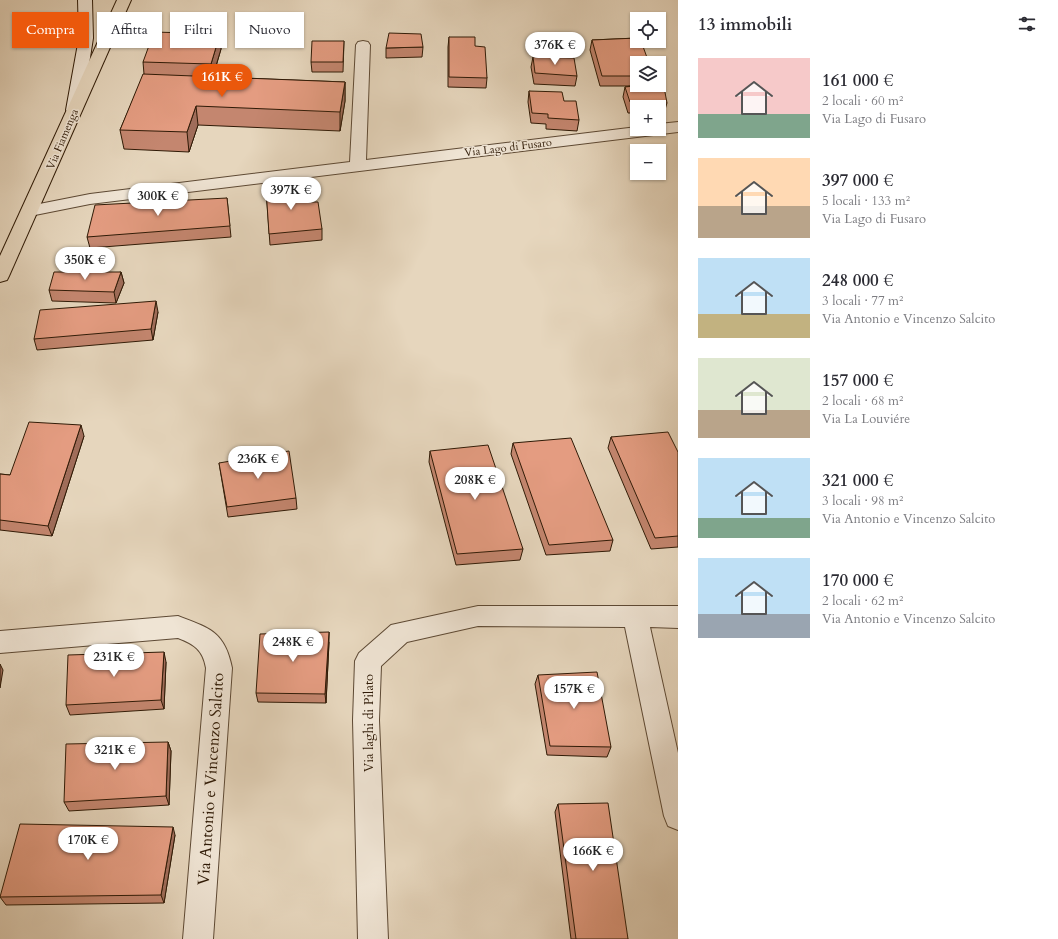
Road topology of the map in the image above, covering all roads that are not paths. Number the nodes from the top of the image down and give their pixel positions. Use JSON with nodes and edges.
{"nodes":[{"id":1,"x":85,"y":0,"type":"edge"},
{"id":2,"x":123,"y":0,"type":"edge"},
{"id":3,"x":363,"y":46,"type":"dead end"},
{"id":4,"x":74,"y":110,"type":"junction"},
{"id":5,"x":678,"y":127,"type":"edge"},
{"id":6,"x":666,"y":128,"type":"edge"},
{"id":7,"x":630,"y":132,"type":"edge"},
{"id":8,"x":358,"y":165,"type":"junction"},
{"id":9,"x":30,"y":211,"type":"junction"},
{"id":10,"x":0,"y":276,"type":"edge"},
{"id":11,"x":678,"y":617,"type":"edge"},
{"id":12,"x":635,"y":618,"type":"junction"},
{"id":13,"x":0,"y":642,"type":"edge"},
{"id":14,"x":678,"y":816,"type":"edge"},
{"id":15,"x":198,"y":939,"type":"edge"},
{"id":16,"x":373,"y":939,"type":"edge"}],
"edges":[{"from":1,"to":4,"type":"street"},
{"from":2,"to":4,"type":"main road","name":"Via Fiamenga"},
{"from":3,"to":8,"type":"street"},
{"from":4,"to":9,"type":"main road","name":"Via Fiamenga"},
{"from":5,"to":6,"type":"street","name":"Via Lago di Fusaro"},
{"from":7,"to":8,"type":"street","name":"Via Lago di Fusaro"},
{"from":8,"to":9,"type":"street","name":"Via Lago di Fusaro"},
{"from":9,"to":10,"type":"main road","name":"Via Fiamenga"},
{"from":11,"to":12,"type":"street","name":"Via laghi di Pilato"},
{"from":12,"to":14,"type":"street"},
{"from":12,"to":16,"type":"street","name":"Via laghi di Pilato"},
{"from":13,"to":15,"type":"street","name":"Via Antonio e Vincenzo Salcito"}]}
